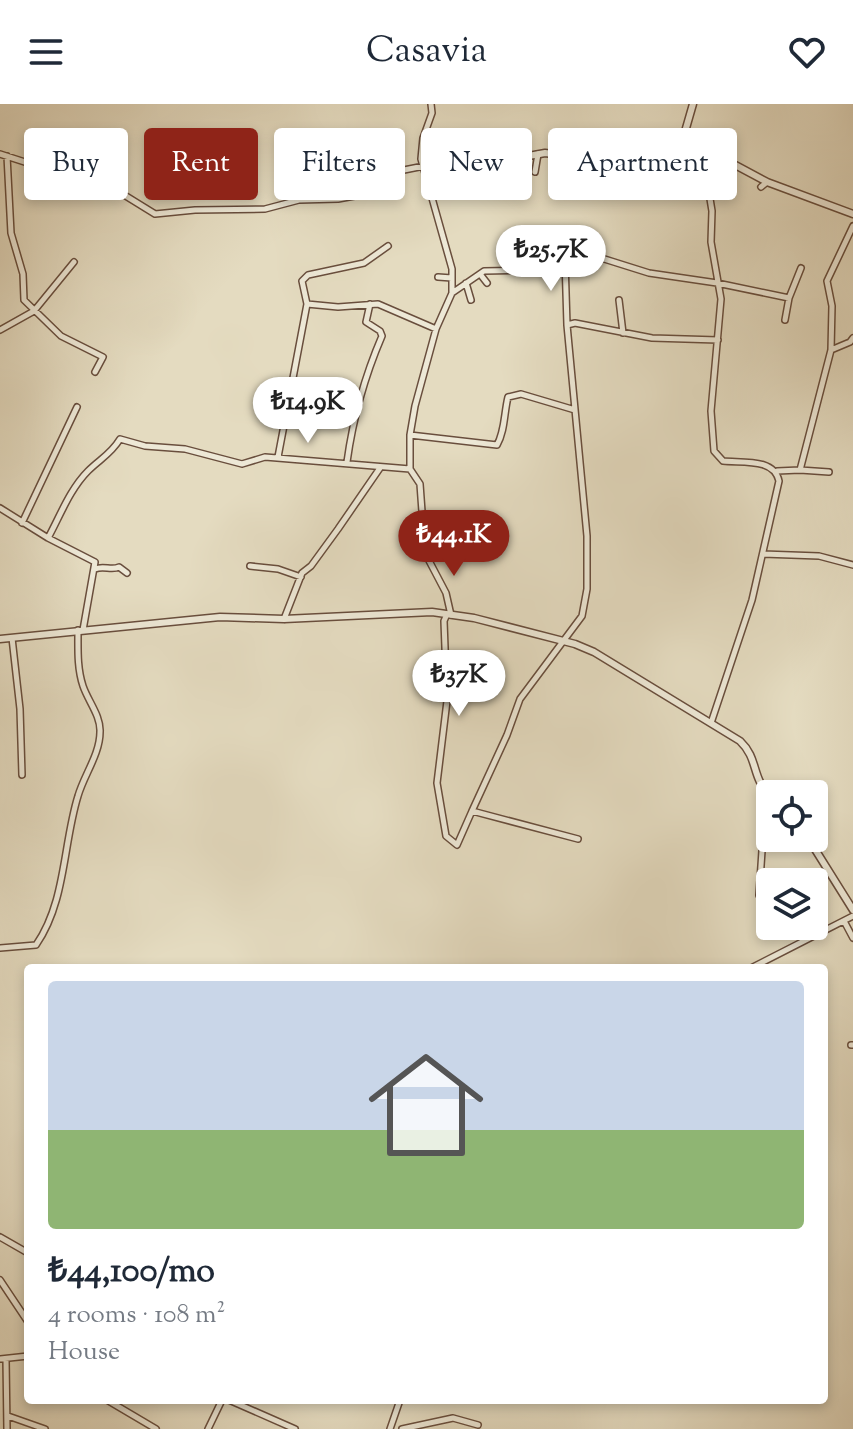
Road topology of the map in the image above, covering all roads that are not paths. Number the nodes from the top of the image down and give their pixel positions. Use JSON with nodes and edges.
{"nodes":[{"id":1,"x":431,"y":104,"type":"edge"},
{"id":2,"x":693,"y":104,"type":"edge"},
{"id":3,"x":428,"y":128,"type":"edge"},
{"id":4,"x":686,"y":128,"type":"edge"},
{"id":5,"x":538,"y":154,"type":"junction"},
{"id":6,"x":548,"y":154,"type":"edge"},
{"id":7,"x":3,"y":155,"type":"edge"},
{"id":8,"x":532,"y":155,"type":"edge"},
{"id":9,"x":737,"y":166,"type":"edge"},
{"id":10,"x":421,"y":167,"type":"edge"},
{"id":11,"x":535,"y":172,"type":"dead end"},
{"id":12,"x":767,"y":182,"type":"junction"},
{"id":13,"x":761,"y":187,"type":"dead end"},
{"id":14,"x":434,"y":200,"type":"edge"},
{"id":15,"x":710,"y":200,"type":"edge"},
{"id":16,"x":853,"y":214,"type":"edge"},
{"id":17,"x":853,"y":226,"type":"edge"},
{"id":18,"x":388,"y":246,"type":"dead end"},
{"id":19,"x":565,"y":260,"type":"junction"},
{"id":20,"x":74,"y":262,"type":"dead end"},
{"id":21,"x":801,"y":268,"type":"dead end"},
{"id":22,"x":480,"y":274,"type":"junction"},
{"id":23,"x":438,"y":277,"type":"dead end"},
{"id":24,"x":452,"y":278,"type":"junction"},
{"id":25,"x":466,"y":283,"type":"junction"},
{"id":26,"x":487,"y":283,"type":"dead end"},
{"id":27,"x":717,"y":283,"type":"junction"},
{"id":28,"x":452,"y":293,"type":"junction"},
{"id":29,"x":789,"y":298,"type":"junction"},
{"id":30,"x":471,"y":300,"type":"dead end"},
{"id":31,"x":619,"y":300,"type":"dead end"},
{"id":32,"x":307,"y":304,"type":"junction"},
{"id":33,"x":370,"y":304,"type":"junction"},
{"id":34,"x":34,"y":311,"type":"junction"},
{"id":35,"x":785,"y":320,"type":"dead end"},
{"id":36,"x":567,"y":325,"type":"junction"},
{"id":37,"x":436,"y":329,"type":"junction"},
{"id":38,"x":0,"y":330,"type":"edge"},
{"id":39,"x":623,"y":333,"type":"junction"},
{"id":40,"x":853,"y":338,"type":"edge"},
{"id":41,"x":718,"y":340,"type":"junction"},
{"id":42,"x":831,"y":350,"type":"junction"},
{"id":43,"x":95,"y":372,"type":"dead end"},
{"id":44,"x":77,"y":407,"type":"dead end"},
{"id":45,"x":575,"y":410,"type":"junction"},
{"id":46,"x":410,"y":435,"type":"junction"},
{"id":47,"x":278,"y":457,"type":"junction"},
{"id":48,"x":347,"y":462,"type":"junction"},
{"id":49,"x":380,"y":468,"type":"junction"},
{"id":50,"x":410,"y":469,"type":"junction"},
{"id":51,"x":800,"y":470,"type":"junction"},
{"id":52,"x":777,"y":471,"type":"junction"},
{"id":53,"x":829,"y":472,"type":"dead end"},
{"id":54,"x":0,"y":508,"type":"edge"},
{"id":55,"x":22,"y":523,"type":"junction"},
{"id":56,"x":48,"y":538,"type":"junction"},
{"id":57,"x":763,"y":554,"type":"junction"},
{"id":58,"x":853,"y":565,"type":"edge"},
{"id":59,"x":250,"y":566,"type":"dead end"},
{"id":60,"x":94,"y":569,"type":"junction"},
{"id":61,"x":127,"y":573,"type":"dead end"},
{"id":62,"x":301,"y":577,"type":"junction"},
{"id":63,"x":449,"y":614,"type":"junction"},
{"id":64,"x":284,"y":619,"type":"junction"},
{"id":65,"x":80,"y":630,"type":"junction"},
{"id":66,"x":12,"y":638,"type":"junction"},
{"id":67,"x":0,"y":639,"type":"edge"},
{"id":68,"x":564,"y":641,"type":"junction"},
{"id":69,"x":711,"y":723,"type":"junction"},
{"id":70,"x":22,"y":775,"type":"dead end"},
{"id":71,"x":758,"y":780,"type":"edge"},
{"id":72,"x":472,"y":811,"type":"junction"},
{"id":73,"x":578,"y":839,"type":"dead end"},
{"id":74,"x":816,"y":852,"type":"edge"},
{"id":75,"x":853,"y":913,"type":"edge"},
{"id":76,"x":844,"y":921,"type":"junction"},
{"id":77,"x":853,"y":938,"type":"edge"},
{"id":78,"x":0,"y":948,"type":"edge"},
{"id":79,"x":759,"y":964,"type":"edge"},
{"id":80,"x":0,"y":1237,"type":"edge"},
{"id":81,"x":24,"y":1251,"type":"edge"},
{"id":82,"x":0,"y":1280,"type":"edge"},
{"id":83,"x":24,"y":1316,"type":"edge"},
{"id":84,"x":24,"y":1356,"type":"edge"},
{"id":85,"x":3,"y":1359,"type":"edge"},
{"id":86,"x":116,"y":1404,"type":"edge"},
{"id":87,"x":220,"y":1404,"type":"edge"},
{"id":88,"x":238,"y":1404,"type":"edge"},
{"id":89,"x":399,"y":1404,"type":"edge"},
{"id":90,"x":8,"y":1416,"type":"junction"},
{"id":91,"x":478,"y":1425,"type":"dead end"},
{"id":92,"x":7,"y":1429,"type":"edge"},
{"id":93,"x":45,"y":1429,"type":"edge"},
{"id":94,"x":154,"y":1429,"type":"edge"},
{"id":95,"x":208,"y":1429,"type":"edge"},
{"id":96,"x":295,"y":1429,"type":"edge"},
{"id":97,"x":390,"y":1429,"type":"edge"},
{"id":98,"x":402,"y":1429,"type":"edge"}],
"edges":[{"from":1,"to":3,"type":"street"},
{"from":2,"to":4,"type":"street"},
{"from":5,"to":6,"type":"street"},
{"from":5,"to":8,"type":"street"},
{"from":5,"to":11,"type":"street"},
{"from":7,"to":10,"type":"street"},
{"from":7,"to":34,"type":"street"},
{"from":9,"to":12,"type":"street"},
{"from":12,"to":13,"type":"street"},
{"from":12,"to":16,"type":"street"},
{"from":14,"to":24,"type":"street"},
{"from":15,"to":27,"type":"street"},
{"from":17,"to":42,"type":"street"},
{"from":18,"to":32,"type":"street"},
{"from":19,"to":22,"type":"street"},
{"from":19,"to":27,"type":"street"},
{"from":19,"to":36,"type":"street"},
{"from":20,"to":34,"type":"street"},
{"from":21,"to":29,"type":"street"},
{"from":22,"to":25,"type":"street"},
{"from":22,"to":26,"type":"street"},
{"from":23,"to":24,"type":"street"},
{"from":24,"to":28,"type":"street"},
{"from":25,"to":28,"type":"street"},
{"from":25,"to":30,"type":"street"},
{"from":27,"to":29,"type":"street"},
{"from":27,"to":41,"type":"street"},
{"from":28,"to":37,"type":"street"},
{"from":29,"to":35,"type":"street"},
{"from":31,"to":39,"type":"street"},
{"from":32,"to":33,"type":"street"},
{"from":32,"to":47,"type":"street"},
{"from":33,"to":37,"type":"street"},
{"from":33,"to":48,"type":"street"},
{"from":34,"to":38,"type":"street"},
{"from":34,"to":43,"type":"street"},
{"from":36,"to":39,"type":"street"},
{"from":36,"to":45,"type":"street"},
{"from":37,"to":46,"type":"street"},
{"from":39,"to":41,"type":"street"},
{"from":40,"to":42,"type":"street"},
{"from":41,"to":52,"type":"street"},
{"from":42,"to":51,"type":"street"},
{"from":44,"to":55,"type":"street"},
{"from":45,"to":46,"type":"street"},
{"from":45,"to":68,"type":"street"},
{"from":46,"to":50,"type":"street"},
{"from":47,"to":48,"type":"street"},
{"from":47,"to":56,"type":"street"},
{"from":48,"to":49,"type":"street"},
{"from":49,"to":50,"type":"street"},
{"from":49,"to":62,"type":"street"},
{"from":50,"to":63,"type":"street"},
{"from":51,"to":52,"type":"street"},
{"from":51,"to":53,"type":"street"},
{"from":52,"to":57,"type":"street"},
{"from":54,"to":55,"type":"street"},
{"from":55,"to":56,"type":"street"},
{"from":56,"to":60,"type":"street"},
{"from":57,"to":58,"type":"street"},
{"from":57,"to":69,"type":"street"},
{"from":59,"to":62,"type":"street"},
{"from":60,"to":61,"type":"street"},
{"from":60,"to":65,"type":"street"},
{"from":62,"to":64,"type":"street"},
{"from":63,"to":64,"type":"street"},
{"from":63,"to":68,"type":"street"},
{"from":63,"to":72,"type":"street"},
{"from":64,"to":65,"type":"street"},
{"from":65,"to":66,"type":"street"},
{"from":65,"to":78,"type":"street"},
{"from":66,"to":67,"type":"street"},
{"from":66,"to":70,"type":"street"},
{"from":68,"to":69,"type":"street"},
{"from":68,"to":72,"type":"street"},
{"from":69,"to":71,"type":"street"},
{"from":72,"to":73,"type":"street"},
{"from":74,"to":75,"type":"street"},
{"from":75,"to":76,"type":"street"},
{"from":76,"to":77,"type":"street"},
{"from":76,"to":79,"type":"street"},
{"from":80,"to":81,"type":"street"},
{"from":82,"to":83,"type":"street"},
{"from":84,"to":85,"type":"street"},
{"from":85,"to":90,"type":"street"},
{"from":86,"to":94,"type":"street"},
{"from":87,"to":95,"type":"street"},
{"from":88,"to":96,"type":"street"},
{"from":89,"to":97,"type":"street"},
{"from":90,"to":92,"type":"street"},
{"from":90,"to":93,"type":"street"},
{"from":91,"to":98,"type":"street"}]}
